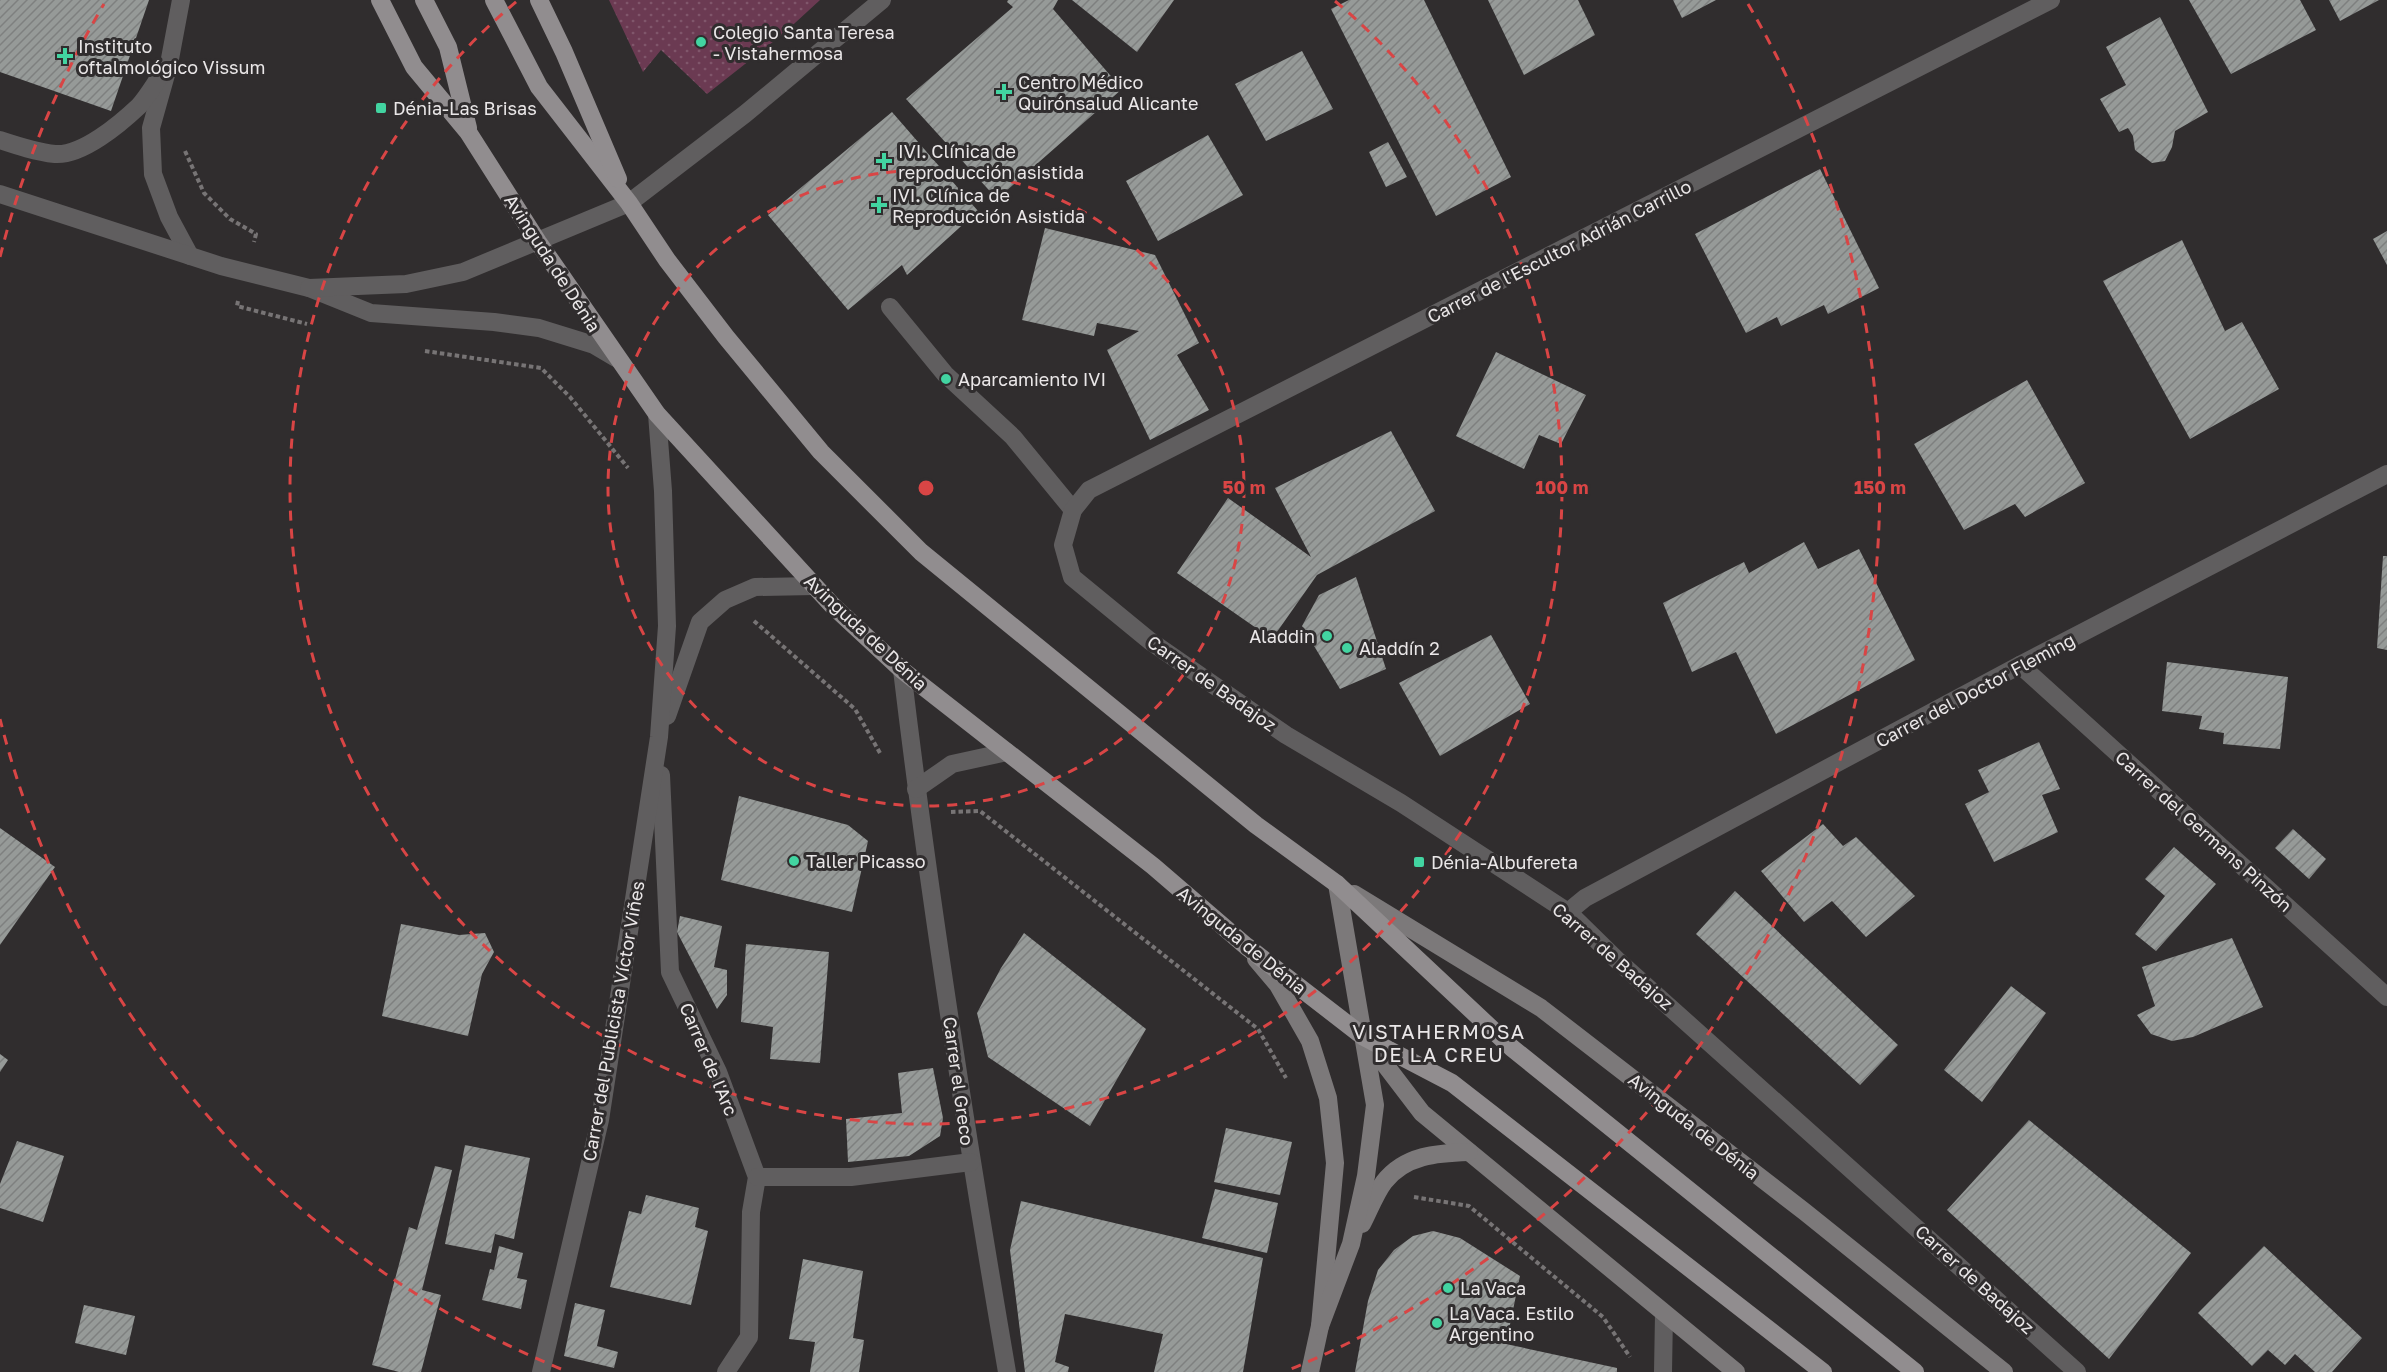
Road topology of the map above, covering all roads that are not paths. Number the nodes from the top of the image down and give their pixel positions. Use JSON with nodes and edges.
{"nodes":[{"id":1,"x":181,"y":0,"type":"edge"},
{"id":2,"x":380,"y":0,"type":"edge"},
{"id":3,"x":424,"y":0,"type":"edge"},
{"id":4,"x":494,"y":0,"type":"edge"},
{"id":5,"x":539,"y":0,"type":"edge"},
{"id":6,"x":882,"y":0,"type":"edge"},
{"id":7,"x":2051,"y":0,"type":"edge"},
{"id":8,"x":169,"y":64,"type":"junction"},
{"id":9,"x":468,"y":132,"type":"junction"},
{"id":10,"x":0,"y":140,"type":"edge"},
{"id":11,"x":0,"y":194,"type":"edge"},
{"id":12,"x":628,"y":203,"type":"junction"},
{"id":13,"x":538,"y":242,"type":"junction"},
{"id":14,"x":190,"y":256,"type":"junction"},
{"id":15,"x":309,"y":288,"type":"junction"},
{"id":16,"x":890,"y":308,"type":"dead end"},
{"id":17,"x":616,"y":358,"type":"junction"},
{"id":18,"x":657,"y":414,"type":"junction"},
{"id":19,"x":2387,"y":474,"type":"edge"},
{"id":20,"x":1073,"y":510,"type":"junction"},
{"id":21,"x":814,"y":586,"type":"junction"},
{"id":22,"x":2020,"y":665,"type":"junction"},
{"id":23,"x":902,"y":670,"type":"junction"},
{"id":24,"x":659,"y":737,"type":"junction"},
{"id":25,"x":1006,"y":752,"type":"junction"},
{"id":26,"x":916,"y":789,"type":"junction"},
{"id":27,"x":1337,"y":884,"type":"junction"},
{"id":28,"x":1568,"y":912,"type":"junction"},
{"id":29,"x":1246,"y":946,"type":"junction"},
{"id":30,"x":2387,"y":997,"type":"edge"},
{"id":31,"x":1364,"y":1037,"type":"junction"},
{"id":32,"x":1469,"y":1152,"type":"junction"},
{"id":33,"x":971,"y":1162,"type":"junction"},
{"id":34,"x":757,"y":1177,"type":"junction"},
{"id":35,"x":1351,"y":1244,"type":"junction"},
{"id":36,"x":1664,"y":1314,"type":"junction"},
{"id":37,"x":1320,"y":1326,"type":"junction"},
{"id":38,"x":541,"y":1372,"type":"edge"},
{"id":39,"x":726,"y":1372,"type":"edge"},
{"id":40,"x":1007,"y":1372,"type":"edge"},
{"id":41,"x":1310,"y":1372,"type":"edge"},
{"id":42,"x":1663,"y":1372,"type":"edge"},
{"id":43,"x":1737,"y":1372,"type":"edge"},
{"id":44,"x":1822,"y":1372,"type":"edge"},
{"id":45,"x":1916,"y":1372,"type":"edge"},
{"id":46,"x":2004,"y":1372,"type":"edge"},
{"id":47,"x":2077,"y":1372,"type":"edge"}],
"edges":[{"from":1,"to":8,"type":"street"},
{"from":2,"to":9,"type":"main road","name":"Avinguda de Dénia"},
{"from":3,"to":9,"type":"main road","name":"Avinguda de Dénia"},
{"from":4,"to":12,"type":"main road","name":"Avinguda de Dénia"},
{"from":5,"to":12,"type":"main road","name":"Avinguda de Dénia"},
{"from":6,"to":12,"type":"street"},
{"from":7,"to":20,"type":"street","name":"Carrer de l'Escultor Adrián Carrillo"},
{"from":8,"to":10,"type":"street"},
{"from":8,"to":14,"type":"street"},
{"from":9,"to":13,"type":"main road","name":"Avinguda de Dénia"},
{"from":11,"to":14,"type":"street"},
{"from":12,"to":13,"type":"street"},
{"from":12,"to":27,"type":"main road","name":"Avinguda de Dénia"},
{"from":13,"to":15,"type":"street"},
{"from":13,"to":17,"type":"main road","name":"Avinguda de Dénia"},
{"from":14,"to":15,"type":"street"},
{"from":15,"to":17,"type":"street"},
{"from":16,"to":20,"type":"street"},
{"from":17,"to":18,"type":"main road","name":"Avinguda de Dénia"},
{"from":18,"to":21,"type":"main road","name":"Avinguda de Dénia"},
{"from":18,"to":24,"type":"street","name":"Carrer del Publicista Víctor Viñes"},
{"from":19,"to":22,"type":"street","name":"Carrer del Doctor Fleming"},
{"from":20,"to":28,"type":"street","name":"Carrer de Badajoz"},
{"from":21,"to":23,"type":"main road","name":"Avinguda de Dénia"},
{"from":21,"to":24,"type":"street","name":"Carrer del Publicista Víctor Viñes"},
{"from":22,"to":28,"type":"street","name":"Carrer del Doctor Fleming"},
{"from":22,"to":30,"type":"street","name":"Carrer del Germans Pinzón"},
{"from":23,"to":25,"type":"main road","name":"Avinguda de Dénia"},
{"from":23,"to":26,"type":"street","name":"Carrer el Greco"},
{"from":24,"to":34,"type":"street","name":"Carrer de l'Arc"},
{"from":24,"to":38,"type":"street","name":"Carrer del Publicista Víctor Viñes"},
{"from":25,"to":26,"type":"street"},
{"from":25,"to":29,"type":"main road","name":"Avinguda de Dénia"},
{"from":26,"to":33,"type":"street","name":"Carrer el Greco"},
{"from":27,"to":31,"type":"main road"},
{"from":27,"to":45,"type":"main road","name":"Avinguda de Dénia"},
{"from":27,"to":46,"type":"main road","name":"Avinguda de Dénia"},
{"from":28,"to":47,"type":"street","name":"Carrer de Badajoz"},
{"from":29,"to":31,"type":"main road","name":"Avinguda de Dénia"},
{"from":29,"to":37,"type":"main road"},
{"from":31,"to":32,"type":"main road","name":"Avinguda de Dénia"},
{"from":31,"to":35,"type":"main road"},
{"from":31,"to":44,"type":"main road","name":"Avinguda de Dénia"},
{"from":32,"to":35,"type":"main road"},
{"from":32,"to":36,"type":"main road","name":"Avinguda de Dénia"},
{"from":33,"to":34,"type":"street"},
{"from":33,"to":40,"type":"street","name":"Carrer el Greco"},
{"from":34,"to":39,"type":"street"},
{"from":35,"to":37,"type":"main road"},
{"from":36,"to":42,"type":"street"},
{"from":36,"to":43,"type":"main road","name":"Avinguda de Dénia"},
{"from":37,"to":41,"type":"main road"}]}
